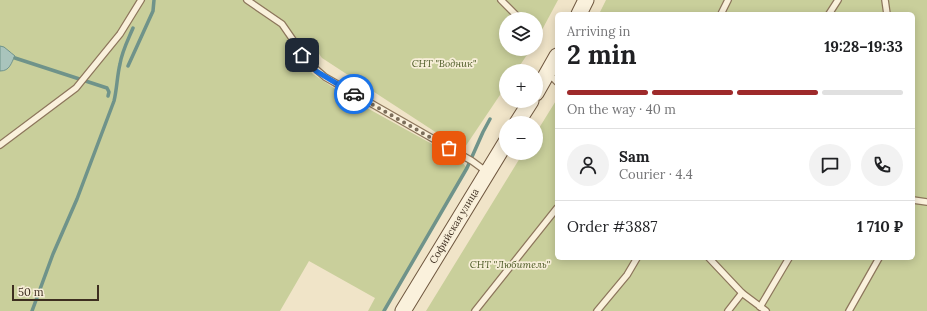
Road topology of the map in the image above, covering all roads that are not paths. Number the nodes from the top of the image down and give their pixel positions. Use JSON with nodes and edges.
{"nodes":[{"id":1,"x":141,"y":0,"type":"edge"},
{"id":2,"x":247,"y":0,"type":"edge"},
{"id":3,"x":500,"y":0,"type":"edge"},
{"id":4,"x":586,"y":0,"type":"edge"},
{"id":5,"x":728,"y":0,"type":"edge"},
{"id":6,"x":838,"y":0,"type":"edge"},
{"id":7,"x":885,"y":0,"type":"edge"},
{"id":8,"x":513,"y":12,"type":"edge"},
{"id":9,"x":580,"y":12,"type":"edge"},
{"id":10,"x":722,"y":12,"type":"edge"},
{"id":11,"x":830,"y":12,"type":"edge"},
{"id":12,"x":887,"y":12,"type":"edge"},
{"id":13,"x":555,"y":64,"type":"edge"},
{"id":14,"x":552,"y":77,"type":"edge"},
{"id":15,"x":543,"y":86,"type":"edge"},
{"id":16,"x":0,"y":145,"type":"edge"},
{"id":17,"x":499,"y":154,"type":"edge"},
{"id":18,"x":488,"y":172,"type":"junction"},
{"id":19,"x":915,"y":200,"type":"edge"},
{"id":20,"x":927,"y":202,"type":"edge"},
{"id":21,"x":555,"y":211,"type":"edge"},
{"id":22,"x":636,"y":260,"type":"edge"},
{"id":23,"x":711,"y":260,"type":"edge"},
{"id":24,"x":788,"y":260,"type":"edge"},
{"id":25,"x":878,"y":260,"type":"edge"},
{"id":26,"x":742,"y":294,"type":"junction"},
{"id":27,"x":760,"y":307,"type":"junction"},
{"id":28,"x":402,"y":311,"type":"edge"},
{"id":29,"x":475,"y":311,"type":"edge"},
{"id":30,"x":597,"y":311,"type":"edge"},
{"id":31,"x":728,"y":311,"type":"edge"},
{"id":32,"x":766,"y":311,"type":"edge"},
{"id":33,"x":849,"y":311,"type":"edge"}],
"edges":[{"from":1,"to":16,"type":"lane"},
{"from":2,"to":18,"type":"lane"},
{"from":3,"to":8,"type":"lane"},
{"from":4,"to":9,"type":"main road"},
{"from":5,"to":10,"type":"lane"},
{"from":6,"to":11,"type":"lane"},
{"from":7,"to":12,"type":"lane"},
{"from":13,"to":14,"type":"main road"},
{"from":14,"to":15,"type":"main road"},
{"from":17,"to":18,"type":"main road","name":"Софийская улица"},
{"from":18,"to":28,"type":"main road","name":"Софийская улица"},
{"from":19,"to":20,"type":"lane"},
{"from":21,"to":29,"type":"lane"},
{"from":22,"to":30,"type":"lane"},
{"from":23,"to":26,"type":"lane"},
{"from":24,"to":27,"type":"lane"},
{"from":25,"to":33,"type":"lane"},
{"from":26,"to":27,"type":"lane"},
{"from":26,"to":31,"type":"lane"},
{"from":27,"to":32,"type":"lane"}]}
